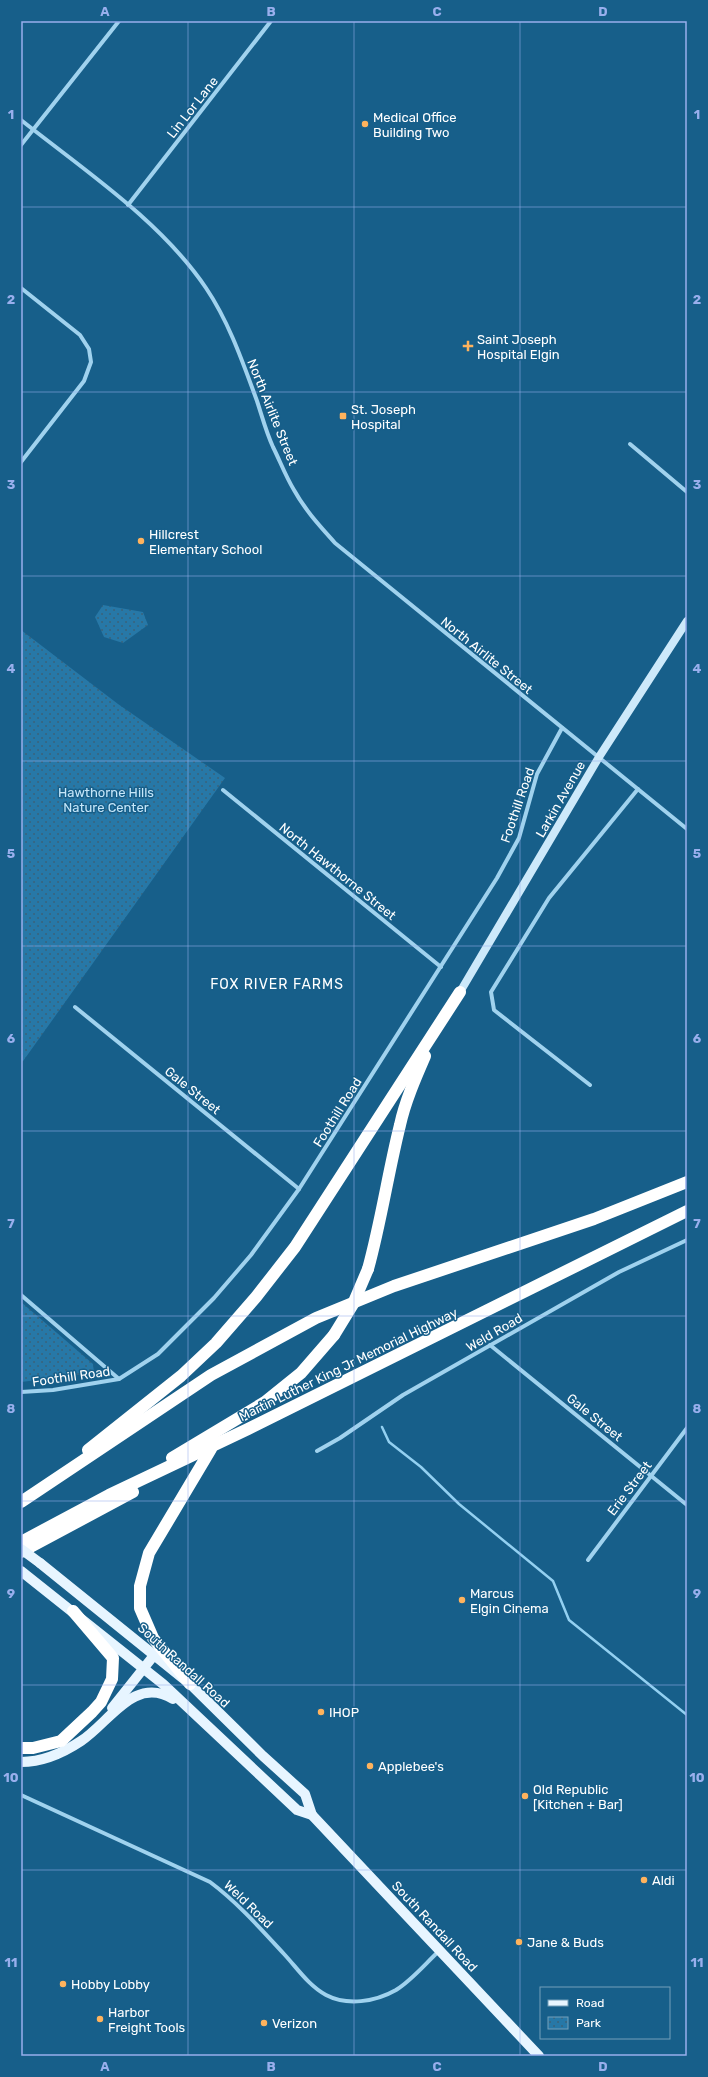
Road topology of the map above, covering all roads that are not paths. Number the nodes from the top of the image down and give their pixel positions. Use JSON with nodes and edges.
{"nodes":[{"id":1,"x":119,"y":21,"type":"edge"},
{"id":2,"x":271,"y":21,"type":"edge"},
{"id":3,"x":21,"y":120,"type":"edge"},
{"id":4,"x":34,"y":130,"type":"junction"},
{"id":5,"x":21,"y":145,"type":"edge"},
{"id":6,"x":128,"y":205,"type":"junction"},
{"id":7,"x":21,"y":288,"type":"edge"},
{"id":8,"x":630,"y":444,"type":"dead end"},
{"id":9,"x":21,"y":462,"type":"edge"},
{"id":10,"x":687,"y":492,"type":"edge"},
{"id":11,"x":687,"y":621,"type":"edge"},
{"id":12,"x":562,"y":728,"type":"junction"},
{"id":13,"x":599,"y":757,"type":"junction"},
{"id":14,"x":638,"y":789,"type":"junction"},
{"id":15,"x":223,"y":790,"type":"dead end"},
{"id":16,"x":687,"y":829,"type":"edge"},
{"id":17,"x":441,"y":967,"type":"junction"},
{"id":18,"x":460,"y":992,"type":"junction"},
{"id":19,"x":75,"y":1007,"type":"dead end"},
{"id":20,"x":590,"y":1085,"type":"dead end"},
{"id":21,"x":687,"y":1182,"type":"edge"},
{"id":22,"x":299,"y":1189,"type":"junction"},
{"id":23,"x":687,"y":1211,"type":"edge"},
{"id":24,"x":687,"y":1240,"type":"edge"},
{"id":25,"x":21,"y":1295,"type":"edge"},
{"id":26,"x":490,"y":1345,"type":"junction"},
{"id":27,"x":119,"y":1379,"type":"junction"},
{"id":28,"x":21,"y":1392,"type":"edge"},
{"id":29,"x":687,"y":1428,"type":"edge"},
{"id":30,"x":248,"y":1429,"type":"junction"},
{"id":31,"x":211,"y":1449,"type":"junction"},
{"id":32,"x":317,"y":1451,"type":"dead end"},
{"id":33,"x":650,"y":1475,"type":"junction"},
{"id":34,"x":109,"y":1495,"type":"junction"},
{"id":35,"x":21,"y":1501,"type":"edge"},
{"id":36,"x":687,"y":1505,"type":"edge"},
{"id":37,"x":21,"y":1542,"type":"edge"},
{"id":38,"x":21,"y":1550,"type":"edge"},
{"id":39,"x":588,"y":1560,"type":"dead end"},
{"id":40,"x":24,"y":1574,"type":"edge"},
{"id":41,"x":73,"y":1611,"type":"junction"},
{"id":42,"x":155,"y":1654,"type":"junction"},
{"id":43,"x":143,"y":1668,"type":"junction"},
{"id":44,"x":190,"y":1684,"type":"junction"},
{"id":45,"x":193,"y":1711,"type":"junction"},
{"id":46,"x":94,"y":1731,"type":"junction"},
{"id":47,"x":21,"y":1748,"type":"edge"},
{"id":48,"x":21,"y":1762,"type":"edge"},
{"id":49,"x":21,"y":1795,"type":"edge"},
{"id":50,"x":312,"y":1815,"type":"junction"},
{"id":51,"x":440,"y":1950,"type":"junction"},
{"id":52,"x":539,"y":2056,"type":"edge"}],
"edges":[{"from":1,"to":4,"type":"street"},
{"from":2,"to":6,"type":"street","name":"Lin Lor Lane"},
{"from":3,"to":4,"type":"street","name":"North Airlite Street"},
{"from":4,"to":5,"type":"street"},
{"from":4,"to":6,"type":"street","name":"North Airlite Street"},
{"from":6,"to":12,"type":"street","name":"North Airlite Street"},
{"from":7,"to":9,"type":"street"},
{"from":8,"to":10,"type":"street"},
{"from":11,"to":13,"type":"main road","name":"Larkin Avenue"},
{"from":12,"to":13,"type":"street","name":"North Airlite Street"},
{"from":12,"to":17,"type":"street","name":"Foothill Road"},
{"from":13,"to":14,"type":"street","name":"North Airlite Street"},
{"from":13,"to":18,"type":"main road","name":"Larkin Avenue"},
{"from":14,"to":16,"type":"street","name":"North Airlite Street"},
{"from":14,"to":20,"type":"street"},
{"from":15,"to":17,"type":"street","name":"North Hawthorne Street"},
{"from":17,"to":22,"type":"street","name":"Foothill Road"},
{"from":18,"to":34,"type":"highway","bridge":true},
{"from":18,"to":35,"type":"highway"},
{"from":19,"to":22,"type":"street","name":"Gale Street"},
{"from":21,"to":35,"type":"highway"},
{"from":22,"to":27,"type":"street","name":"Foothill Road"},
{"from":23,"to":30,"type":"highway","name":"Martin Luther King Jr Memorial Highway"},
{"from":24,"to":26,"type":"street","name":"Weld Road"},
{"from":25,"to":27,"type":"street"},
{"from":26,"to":32,"type":"street","name":"Weld Road"},
{"from":26,"to":33,"type":"street","name":"Gale Street"},
{"from":27,"to":28,"type":"street","name":"Foothill Road"},
{"from":29,"to":33,"type":"street","name":"Erie Street"},
{"from":30,"to":31,"type":"highway"},
{"from":30,"to":34,"type":"highway","name":"Martin Luther King Jr Memorial Highway"},
{"from":31,"to":38,"type":"highway"},
{"from":31,"to":44,"type":"highway"},
{"from":33,"to":36,"type":"street","name":"Gale Street"},
{"from":33,"to":39,"type":"street","name":"Erie Street"},
{"from":34,"to":37,"type":"highway","name":"Martin Luther King Jr Memorial Highway"},
{"from":38,"to":42,"type":"main road","name":"South Randall Road","bridge":true},
{"from":40,"to":41,"type":"main road","name":"South Randall Road"},
{"from":41,"to":43,"type":"main road","name":"South Randall Road"},
{"from":41,"to":47,"type":"highway"},
{"from":42,"to":43,"type":"main road"},
{"from":42,"to":44,"type":"main road","name":"South Randall Road"},
{"from":43,"to":45,"type":"main road","name":"South Randall Road"},
{"from":43,"to":46,"type":"main road"},
{"from":44,"to":50,"type":"main road","name":"South Randall Road"},
{"from":45,"to":46,"type":"main road"},
{"from":45,"to":50,"type":"main road","name":"South Randall Road"},
{"from":46,"to":48,"type":"main road"},
{"from":49,"to":51,"type":"street","name":"Weld Road"},
{"from":50,"to":51,"type":"main road","name":"South Randall Road"},
{"from":51,"to":52,"type":"main road","name":"South Randall Road"}]}
